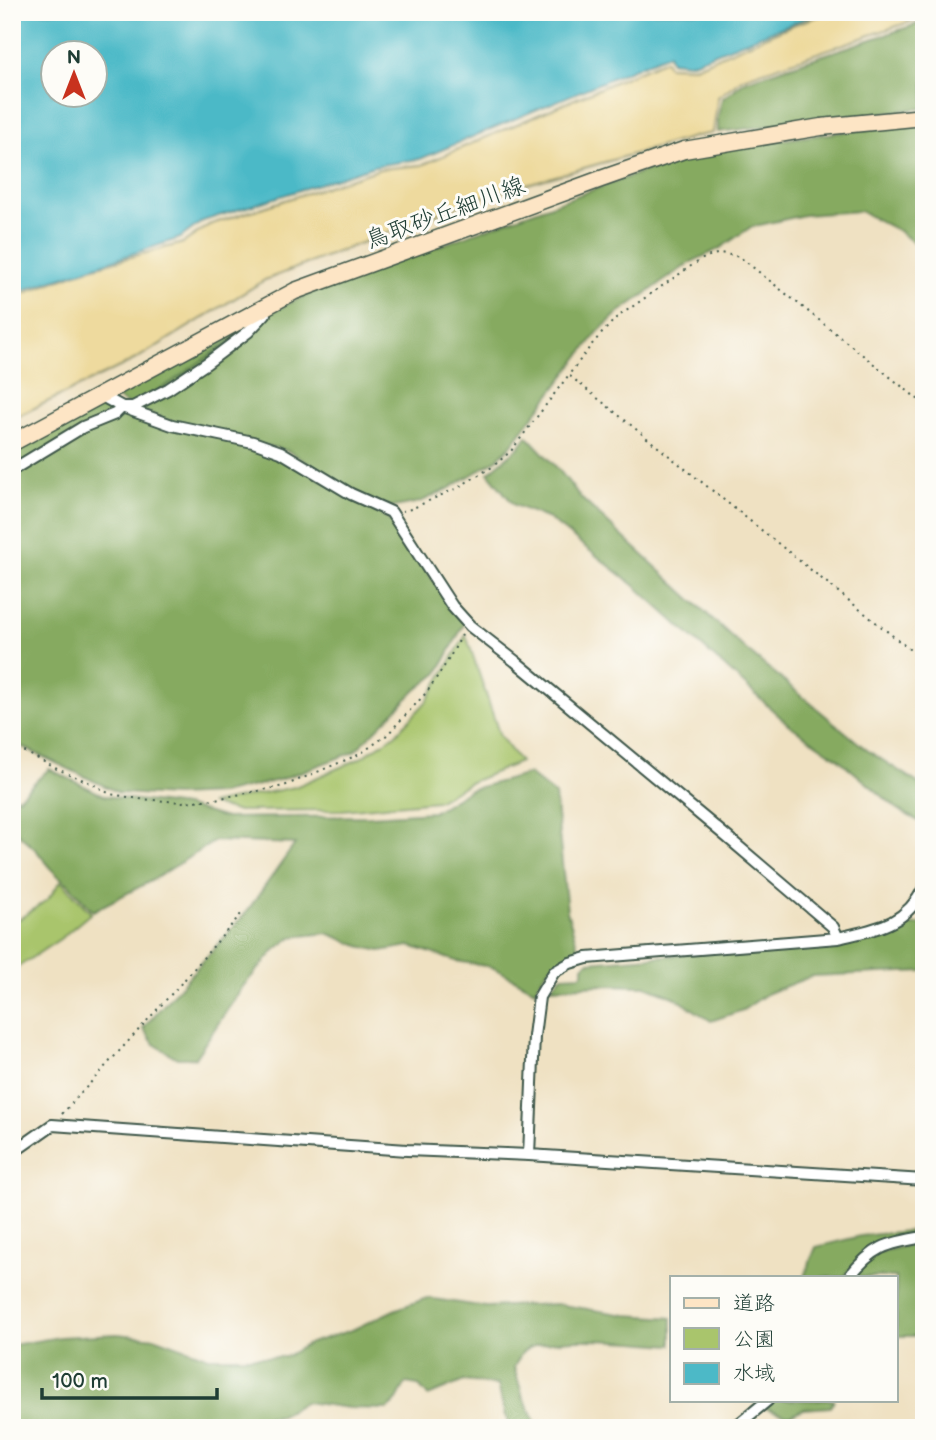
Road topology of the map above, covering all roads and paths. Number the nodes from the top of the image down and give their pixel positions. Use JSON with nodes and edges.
{"nodes":[{"id":1,"x":924,"y":117,"type":"edge"},
{"id":2,"x":265,"y":314,"type":"dead end"},
{"id":3,"x":569,"y":375,"type":"junction"},
{"id":4,"x":102,"y":396,"type":"junction"},
{"id":5,"x":924,"y":404,"type":"edge"},
{"id":6,"x":122,"y":407,"type":"junction"},
{"id":7,"x":12,"y":443,"type":"edge"},
{"id":8,"x":12,"y":470,"type":"edge"},
{"id":9,"x":391,"y":512,"type":"junction"},
{"id":10,"x":470,"y":626,"type":"junction"},
{"id":11,"x":924,"y":661,"type":"edge"},
{"id":12,"x":12,"y":745,"type":"edge"},
{"id":13,"x":924,"y":888,"type":"edge"},
{"id":14,"x":242,"y":913,"type":"dead end"},
{"id":15,"x":838,"y":938,"type":"junction"},
{"id":16,"x":52,"y":1125,"type":"junction"},
{"id":17,"x":12,"y":1153,"type":"edge"},
{"id":18,"x":528,"y":1155,"type":"junction"},
{"id":19,"x":924,"y":1180,"type":"edge"},
{"id":20,"x":924,"y":1237,"type":"edge"},
{"id":21,"x":850,"y":1276,"type":"edge"},
{"id":22,"x":766,"y":1402,"type":"edge"},
{"id":23,"x":601,"y":1424,"type":"dead end"},
{"id":24,"x":670,"y":1428,"type":"edge"},
{"id":25,"x":734,"y":1428,"type":"edge"}],
"edges":[{"from":1,"to":4,"type":"main road","name":"鳥取砂丘細川線"},
{"from":2,"to":6,"type":"street"},
{"from":3,"to":5,"type":"path"},
{"from":3,"to":9,"type":"path"},
{"from":3,"to":11,"type":"path"},
{"from":4,"to":6,"type":"street"},
{"from":4,"to":7,"type":"main road","name":"鳥取砂丘細川線"},
{"from":6,"to":8,"type":"street"},
{"from":6,"to":9,"type":"street"},
{"from":9,"to":10,"type":"street"},
{"from":10,"to":12,"type":"path"},
{"from":10,"to":15,"type":"street"},
{"from":13,"to":15,"type":"street"},
{"from":14,"to":16,"type":"path"},
{"from":15,"to":18,"type":"street"},
{"from":16,"to":17,"type":"street"},
{"from":16,"to":18,"type":"street"},
{"from":18,"to":19,"type":"street"},
{"from":20,"to":21,"type":"street"},
{"from":22,"to":25,"type":"street"},
{"from":23,"to":24,"type":"path"}]}
